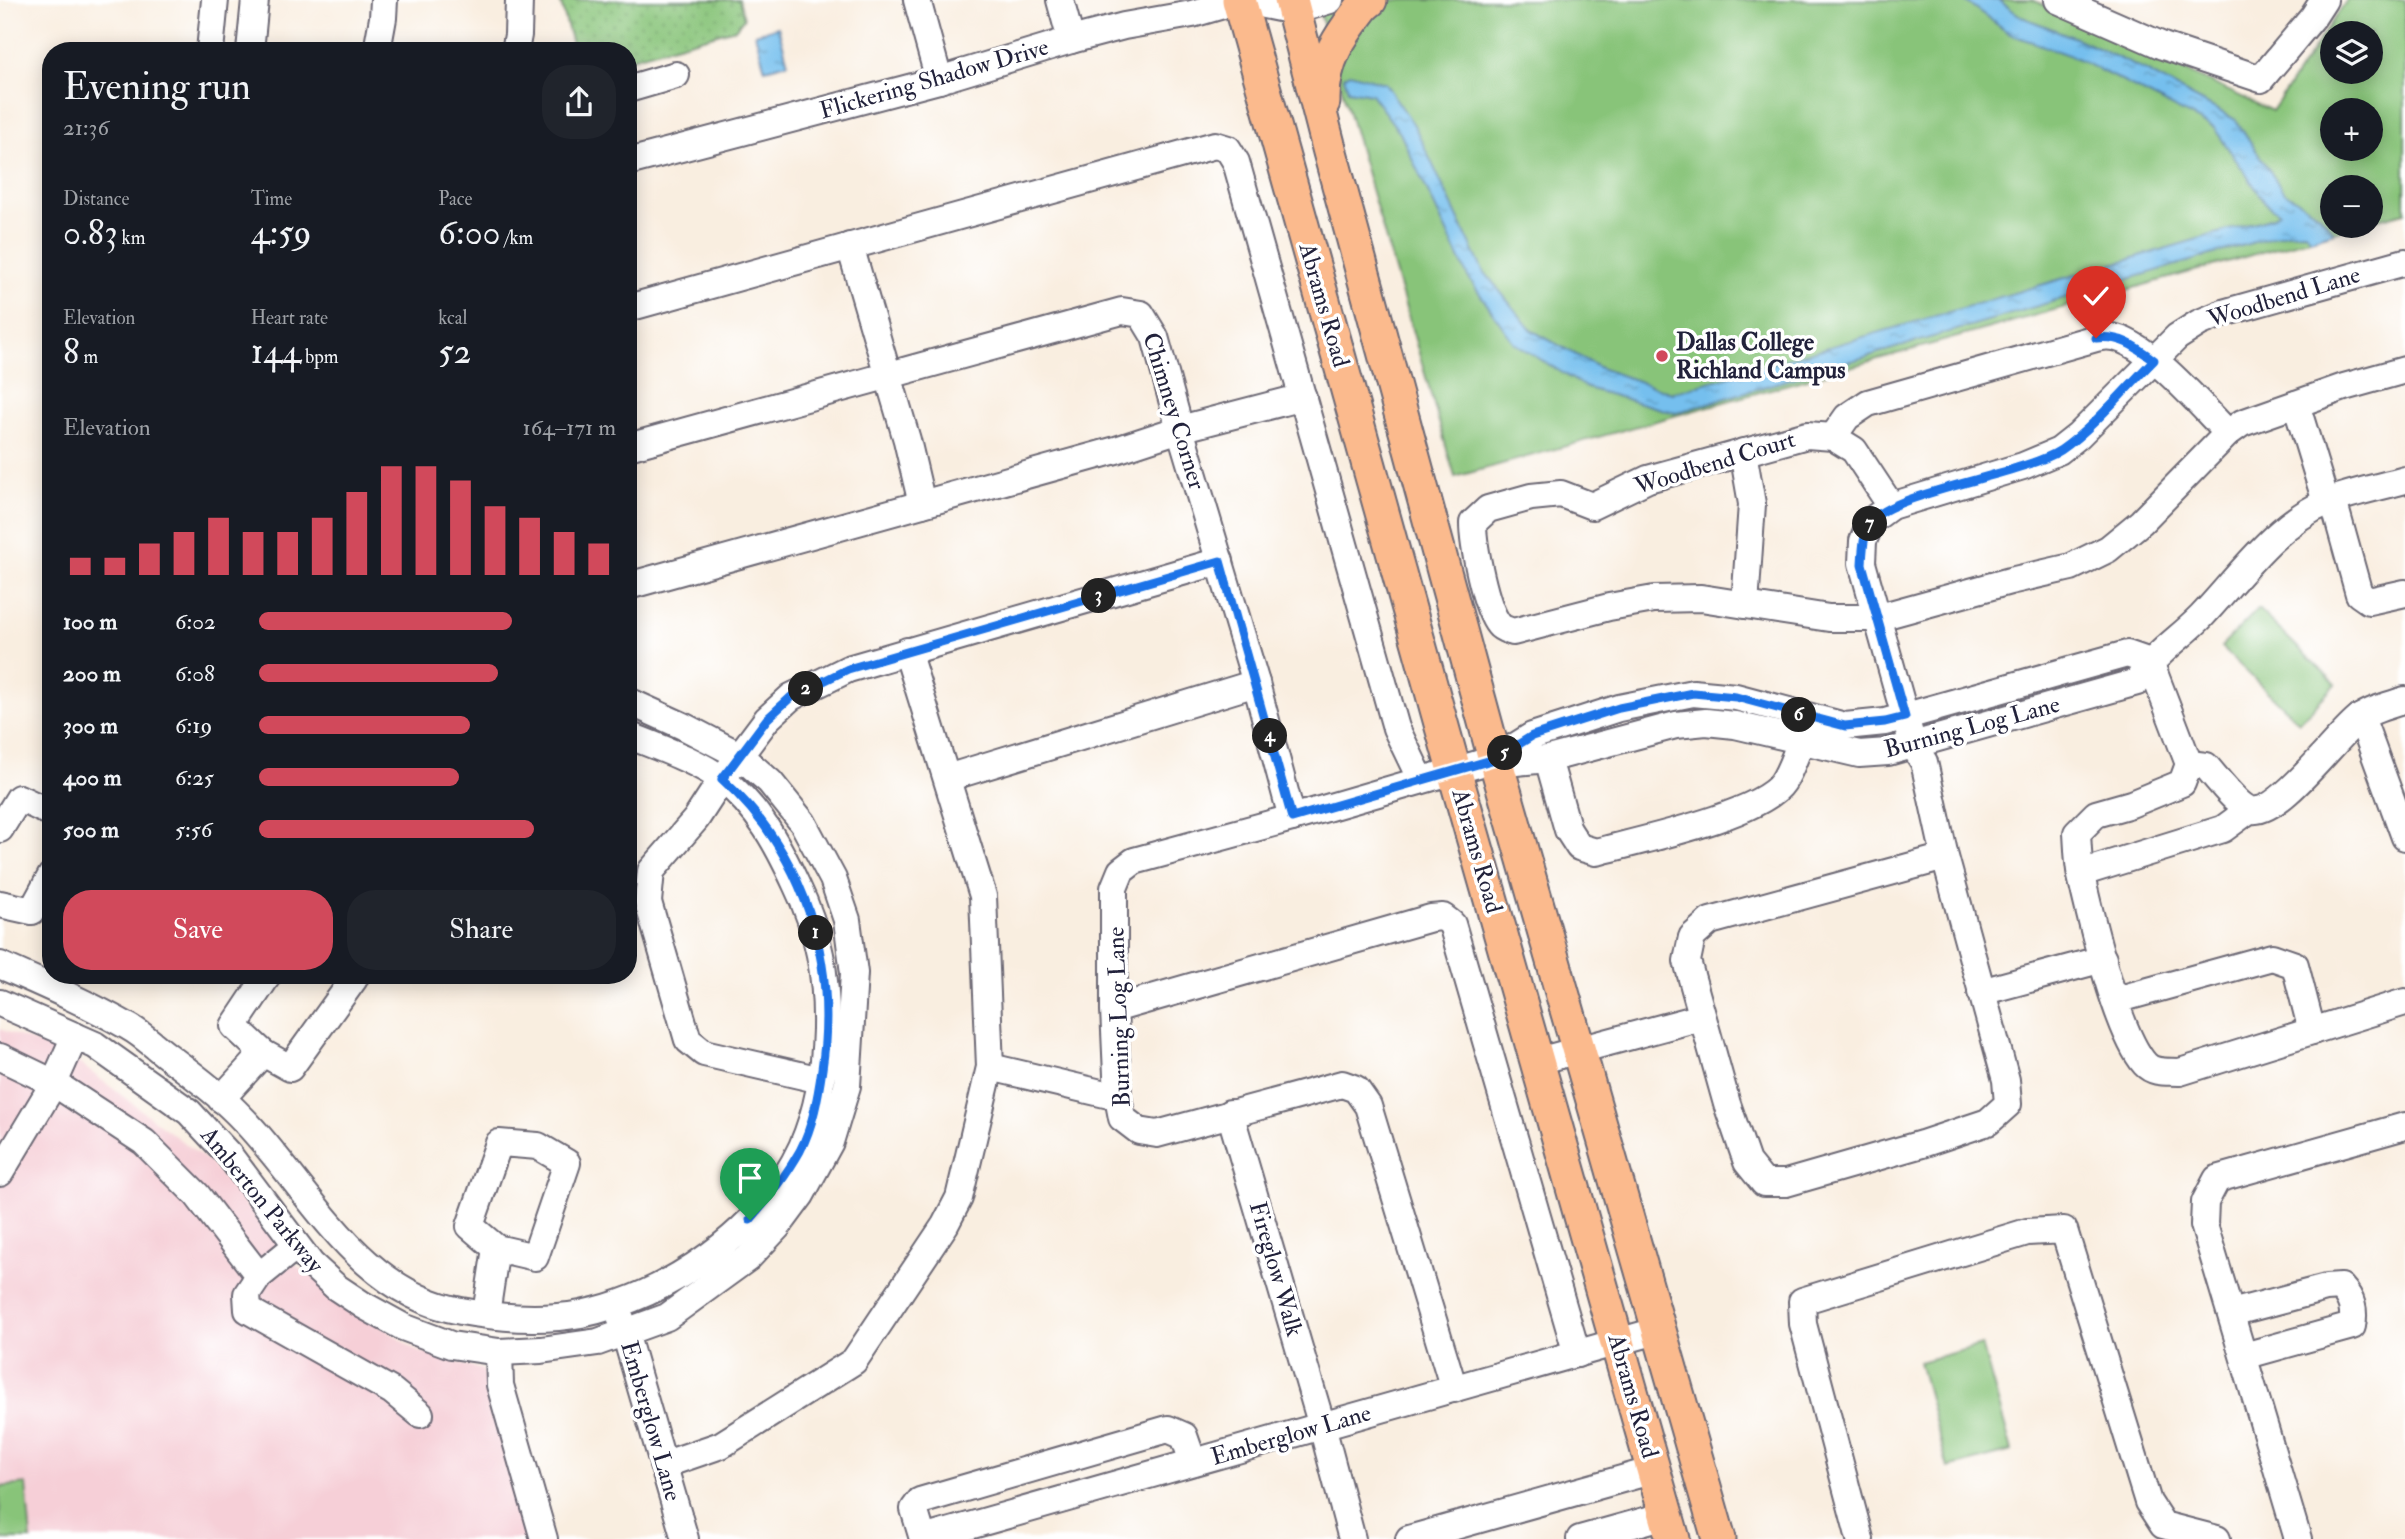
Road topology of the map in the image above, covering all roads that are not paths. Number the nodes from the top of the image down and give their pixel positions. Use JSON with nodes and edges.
{"nodes":[{"id":1,"x":215,"y":0,"type":"edge"},
{"id":2,"x":255,"y":0,"type":"edge"},
{"id":3,"x":384,"y":0,"type":"edge"},
{"id":4,"x":519,"y":0,"type":"edge"},
{"id":5,"x":917,"y":0,"type":"edge"},
{"id":6,"x":1060,"y":0,"type":"edge"},
{"id":7,"x":1239,"y":0,"type":"edge"},
{"id":8,"x":1330,"y":0,"type":"edge"},
{"id":9,"x":1370,"y":0,"type":"edge"},
{"id":10,"x":2058,"y":0,"type":"edge"},
{"id":11,"x":2324,"y":0,"type":"edge"},
{"id":12,"x":1292,"y":5,"type":"edge"},
{"id":13,"x":1071,"y":40,"type":"junction"},
{"id":14,"x":211,"y":42,"type":"edge"},
{"id":15,"x":251,"y":42,"type":"edge"},
{"id":16,"x":379,"y":42,"type":"edge"},
{"id":17,"x":517,"y":42,"type":"edge"},
{"id":18,"x":676,"y":75,"type":"dead end"},
{"id":19,"x":939,"y":80,"type":"junction"},
{"id":20,"x":637,"y":86,"type":"edge"},
{"id":21,"x":1330,"y":152,"type":"junction"},
{"id":22,"x":637,"y":160,"type":"edge"},
{"id":23,"x":850,"y":246,"type":"junction"},
{"id":24,"x":2405,"y":261,"type":"edge"},
{"id":25,"x":637,"y":305,"type":"edge"},
{"id":26,"x":2154,"y":360,"type":"junction"},
{"id":27,"x":2405,"y":370,"type":"edge"},
{"id":28,"x":887,"y":376,"type":"junction"},
{"id":29,"x":1303,"y":397,"type":"junction"},
{"id":30,"x":2296,"y":404,"type":"junction"},
{"id":31,"x":1180,"y":429,"type":"junction"},
{"id":32,"x":2228,"y":433,"type":"junction"},
{"id":33,"x":1833,"y":437,"type":"junction"},
{"id":34,"x":637,"y":445,"type":"edge"},
{"id":35,"x":1743,"y":452,"type":"junction"},
{"id":36,"x":2405,"y":480,"type":"edge"},
{"id":37,"x":2329,"y":501,"type":"junction"},
{"id":38,"x":922,"y":504,"type":"junction"},
{"id":39,"x":1891,"y":506,"type":"junction"},
{"id":40,"x":1220,"y":561,"type":"junction"},
{"id":41,"x":637,"y":583,"type":"edge"},
{"id":42,"x":2405,"y":593,"type":"edge"},
{"id":43,"x":1745,"y":604,"type":"junction"},
{"id":44,"x":1876,"y":618,"type":"junction"},
{"id":45,"x":907,"y":651,"type":"junction"},
{"id":46,"x":2150,"y":662,"type":"junction"},
{"id":47,"x":1256,"y":683,"type":"junction"},
{"id":48,"x":2405,"y":700,"type":"edge"},
{"id":49,"x":637,"y":705,"type":"edge"},
{"id":50,"x":1905,"y":717,"type":"junction"},
{"id":51,"x":2361,"y":717,"type":"junction"},
{"id":52,"x":637,"y":739,"type":"edge"},
{"id":53,"x":1801,"y":742,"type":"junction"},
{"id":54,"x":1913,"y":745,"type":"junction"},
{"id":55,"x":739,"y":755,"type":"junction"},
{"id":56,"x":1495,"y":759,"type":"junction"},
{"id":57,"x":1548,"y":759,"type":"junction"},
{"id":58,"x":2189,"y":764,"type":"junction"},
{"id":59,"x":1454,"y":770,"type":"junction"},
{"id":60,"x":947,"y":778,"type":"junction"},
{"id":61,"x":722,"y":779,"type":"junction"},
{"id":62,"x":1421,"y":780,"type":"junction"},
{"id":63,"x":42,"y":809,"type":"edge"},
{"id":64,"x":2249,"y":810,"type":"junction"},
{"id":65,"x":1292,"y":818,"type":"junction"},
{"id":66,"x":0,"y":829,"type":"edge"},
{"id":67,"x":2405,"y":837,"type":"edge"},
{"id":68,"x":1945,"y":857,"type":"junction"},
{"id":69,"x":2081,"y":873,"type":"junction"},
{"id":70,"x":42,"y":893,"type":"edge"},
{"id":71,"x":0,"y":904,"type":"edge"},
{"id":72,"x":2103,"y":959,"type":"junction"},
{"id":73,"x":0,"y":965,"type":"edge"},
{"id":74,"x":262,"y":984,"type":"edge"},
{"id":75,"x":350,"y":984,"type":"edge"},
{"id":76,"x":1981,"y":992,"type":"junction"},
{"id":77,"x":2116,"y":1000,"type":"junction"},
{"id":78,"x":2405,"y":1002,"type":"edge"},
{"id":79,"x":0,"y":1003,"type":"edge"},
{"id":80,"x":1114,"y":1009,"type":"junction"},
{"id":81,"x":1702,"y":1017,"type":"junction"},
{"id":82,"x":2312,"y":1031,"type":"junction"},
{"id":83,"x":75,"y":1036,"type":"junction"},
{"id":84,"x":1580,"y":1049,"type":"junction"},
{"id":85,"x":262,"y":1053,"type":"junction"},
{"id":86,"x":0,"y":1058,"type":"edge"},
{"id":87,"x":1538,"y":1061,"type":"junction"},
{"id":88,"x":990,"y":1068,"type":"junction"},
{"id":89,"x":821,"y":1080,"type":"junction"},
{"id":90,"x":54,"y":1083,"type":"junction"},
{"id":91,"x":1118,"y":1097,"type":"junction"},
{"id":92,"x":221,"y":1099,"type":"junction"},
{"id":93,"x":1230,"y":1113,"type":"junction"},
{"id":94,"x":2405,"y":1126,"type":"edge"},
{"id":95,"x":0,"y":1174,"type":"edge"},
{"id":96,"x":296,"y":1246,"type":"junction"},
{"id":97,"x":496,"y":1248,"type":"junction"},
{"id":98,"x":259,"y":1276,"type":"junction"},
{"id":99,"x":616,"y":1304,"type":"junction"},
{"id":100,"x":2231,"y":1313,"type":"junction"},
{"id":101,"x":486,"y":1314,"type":"junction"},
{"id":102,"x":1660,"y":1330,"type":"junction"},
{"id":103,"x":626,"y":1334,"type":"junction"},
{"id":104,"x":1618,"y":1342,"type":"junction"},
{"id":105,"x":499,"y":1352,"type":"junction"},
{"id":106,"x":1577,"y":1354,"type":"junction"},
{"id":107,"x":2244,"y":1356,"type":"junction"},
{"id":108,"x":1454,"y":1390,"type":"junction"},
{"id":109,"x":420,"y":1414,"type":"dead end"},
{"id":110,"x":1322,"y":1426,"type":"junction"},
{"id":111,"x":1068,"y":1458,"type":"junction"},
{"id":112,"x":1193,"y":1462,"type":"junction"},
{"id":113,"x":663,"y":1465,"type":"junction"},
{"id":114,"x":1654,"y":1470,"type":"junction"},
{"id":115,"x":1079,"y":1494,"type":"junction"},
{"id":116,"x":1670,"y":1527,"type":"edge"},
{"id":117,"x":544,"y":1539,"type":"edge"},
{"id":118,"x":685,"y":1539,"type":"edge"},
{"id":119,"x":923,"y":1539,"type":"edge"},
{"id":120,"x":1352,"y":1539,"type":"edge"},
{"id":121,"x":1409,"y":1539,"type":"edge"},
{"id":122,"x":1580,"y":1539,"type":"edge"},
{"id":123,"x":1719,"y":1539,"type":"edge"},
{"id":124,"x":1860,"y":1539,"type":"edge"},
{"id":125,"x":2217,"y":1539,"type":"edge"},
{"id":126,"x":2298,"y":1539,"type":"edge"}],
"edges":[{"from":1,"to":14,"type":"street"},
{"from":2,"to":15,"type":"street"},
{"from":3,"to":16,"type":"street"},
{"from":4,"to":17,"type":"street"},
{"from":5,"to":19,"type":"street"},
{"from":6,"to":13,"type":"street"},
{"from":7,"to":12,"type":"street"},
{"from":7,"to":13,"type":"street","name":"Flickering Shadow Drive"},
{"from":7,"to":59,"type":"main road","name":"Abrams Road"},
{"from":8,"to":12,"type":"street"},
{"from":9,"to":21,"type":"main road"},
{"from":10,"to":11,"type":"street"},
{"from":12,"to":21,"type":"main road","name":"Abrams Road"},
{"from":13,"to":19,"type":"street","name":"Flickering Shadow Drive"},
{"from":18,"to":20,"type":"street"},
{"from":19,"to":22,"type":"street","name":"Flickering Shadow Drive"},
{"from":21,"to":56,"type":"main road","name":"Abrams Road"},
{"from":23,"to":25,"type":"street"},
{"from":23,"to":28,"type":"street"},
{"from":23,"to":29,"type":"street"},
{"from":24,"to":26,"type":"street","name":"Woodbend Lane"},
{"from":26,"to":32,"type":"street"},
{"from":26,"to":33,"type":"street"},
{"from":26,"to":39,"type":"street","name":"Woodbend Lane"},
{"from":27,"to":30,"type":"street"},
{"from":28,"to":31,"type":"street","name":"Chimney Corner"},
{"from":28,"to":34,"type":"street","name":"Chimney Corner"},
{"from":28,"to":38,"type":"street"},
{"from":29,"to":31,"type":"street"},
{"from":29,"to":62,"type":"street"},
{"from":30,"to":32,"type":"street"},
{"from":30,"to":37,"type":"street"},
{"from":31,"to":38,"type":"street"},
{"from":31,"to":40,"type":"street","name":"Chimney Corner"},
{"from":32,"to":44,"type":"street"},
{"from":33,"to":35,"type":"street","name":"Woodbend Court"},
{"from":33,"to":39,"type":"street"},
{"from":35,"to":43,"type":"street"},
{"from":35,"to":43,"type":"street","name":"Woodbend Court"},
{"from":36,"to":37,"type":"street","name":"Burning Log Lane"},
{"from":37,"to":42,"type":"street"},
{"from":37,"to":46,"type":"street","name":"Burning Log Lane"},
{"from":38,"to":41,"type":"street"},
{"from":39,"to":44,"type":"street","name":"Woodbend Lane"},
{"from":40,"to":45,"type":"street"},
{"from":40,"to":47,"type":"street","name":"Chimney Corner"},
{"from":43,"to":44,"type":"street"},
{"from":44,"to":50,"type":"street","name":"Woodbend Lane"},
{"from":45,"to":55,"type":"street"},
{"from":45,"to":60,"type":"street"},
{"from":46,"to":50,"type":"street","name":"Burning Log Lane"},
{"from":46,"to":54,"type":"street","name":"Burning Log Lane"},
{"from":46,"to":58,"type":"street"},
{"from":47,"to":60,"type":"street"},
{"from":47,"to":65,"type":"street","name":"Chimney Corner"},
{"from":48,"to":51,"type":"street"},
{"from":49,"to":55,"type":"street","name":"Amberton Parkway"},
{"from":50,"to":54,"type":"street","name":"Woodbend Lane"},
{"from":50,"to":56,"type":"street","name":"Burning Log Lane"},
{"from":51,"to":64,"type":"street"},
{"from":51,"to":67,"type":"street"},
{"from":52,"to":61,"type":"street","name":"Amberton Parkway"},
{"from":53,"to":54,"type":"street","name":"Burning Log Lane"},
{"from":53,"to":57,"type":"street","name":"Burning Log Lane"},
{"from":53,"to":57,"type":"street"},
{"from":54,"to":68,"type":"street","name":"Woodbend Lane"},
{"from":55,"to":61,"type":"street"},
{"from":55,"to":103,"type":"street","name":"Amberton Parkway"},
{"from":56,"to":57,"type":"street","name":"Burning Log Lane"},
{"from":56,"to":59,"type":"street","name":"Burning Log Lane"},
{"from":56,"to":84,"type":"main road","name":"Abrams Road"},
{"from":58,"to":64,"type":"street"},
{"from":58,"to":69,"type":"street"},
{"from":59,"to":62,"type":"street","name":"Burning Log Lane"},
{"from":59,"to":87,"type":"main road","name":"Abrams Road"},
{"from":60,"to":88,"type":"street"},
{"from":61,"to":89,"type":"street","name":"Amberton Parkway"},
{"from":61,"to":89,"type":"street"},
{"from":62,"to":65,"type":"street","name":"Burning Log Lane"},
{"from":63,"to":66,"type":"street"},
{"from":64,"to":69,"type":"street"},
{"from":65,"to":80,"type":"street","name":"Burning Log Lane"},
{"from":68,"to":76,"type":"street","name":"Woodbend Lane"},
{"from":68,"to":81,"type":"street"},
{"from":69,"to":72,"type":"street"},
{"from":70,"to":71,"type":"street"},
{"from":72,"to":76,"type":"street"},
{"from":72,"to":77,"type":"street"},
{"from":73,"to":92,"type":"street","name":"Amberton Parkway"},
{"from":74,"to":85,"type":"street"},
{"from":75,"to":85,"type":"street"},
{"from":76,"to":81,"type":"street","name":"Woodbend Lane"},
{"from":77,"to":82,"type":"street"},
{"from":77,"to":82,"type":"street"},
{"from":78,"to":82,"type":"street"},
{"from":79,"to":83,"type":"street","name":"Amberton Parkway"},
{"from":80,"to":91,"type":"street","name":"Burning Log Lane"},
{"from":80,"to":106,"type":"street"},
{"from":81,"to":84,"type":"street"},
{"from":83,"to":90,"type":"street"},
{"from":83,"to":96,"type":"street","name":"Amberton Parkway"},
{"from":84,"to":87,"type":"street"},
{"from":84,"to":102,"type":"main road","name":"Abrams Road"},
{"from":85,"to":92,"type":"street"},
{"from":86,"to":90,"type":"street"},
{"from":87,"to":104,"type":"main road","name":"Abrams Road"},
{"from":88,"to":91,"type":"street"},
{"from":88,"to":113,"type":"street"},
{"from":89,"to":99,"type":"street","name":"Amberton Parkway"},
{"from":90,"to":95,"type":"street"},
{"from":90,"to":98,"type":"street"},
{"from":91,"to":93,"type":"street","name":"Burning Log Lane"},
{"from":92,"to":101,"type":"street","name":"Amberton Parkway"},
{"from":93,"to":108,"type":"street","name":"Burning Log Lane"},
{"from":93,"to":110,"type":"street","name":"Fireglow Walk"},
{"from":94,"to":100,"type":"street"},
{"from":96,"to":98,"type":"street"},
{"from":96,"to":105,"type":"street","name":"Amberton Parkway"},
{"from":97,"to":97,"type":"street"},
{"from":97,"to":101,"type":"street"},
{"from":98,"to":109,"type":"street"},
{"from":99,"to":101,"type":"street","name":"Amberton Parkway"},
{"from":99,"to":103,"type":"street","name":"Emberglow Lane"},
{"from":100,"to":107,"type":"street"},
{"from":100,"to":107,"type":"street"},
{"from":102,"to":104,"type":"street","name":"Emberglow Lane"},
{"from":102,"to":123,"type":"main road","name":"Abrams Road"},
{"from":103,"to":105,"type":"street","name":"Amberton Parkway"},
{"from":103,"to":113,"type":"street","name":"Emberglow Lane"},
{"from":104,"to":106,"type":"street","name":"Emberglow Lane"},
{"from":104,"to":114,"type":"main road","name":"Abrams Road"},
{"from":105,"to":117,"type":"street"},
{"from":106,"to":108,"type":"street","name":"Emberglow Lane"},
{"from":107,"to":126,"type":"street"},
{"from":108,"to":110,"type":"street","name":"Emberglow Lane"},
{"from":110,"to":112,"type":"street","name":"Emberglow Lane"},
{"from":110,"to":120,"type":"street","name":"Fireglow Walk"},
{"from":111,"to":112,"type":"street"},
{"from":111,"to":115,"type":"street"},
{"from":111,"to":119,"type":"street"},
{"from":112,"to":115,"type":"street","name":"Emberglow Lane"},
{"from":113,"to":118,"type":"street","name":"Emberglow Lane"},
{"from":114,"to":116,"type":"main road","name":"Abrams Road"},
{"from":114,"to":121,"type":"street"},
{"from":115,"to":119,"type":"street","name":"Emberglow Lane"},
{"from":116,"to":122,"type":"street"},
{"from":124,"to":125,"type":"street"}]}
